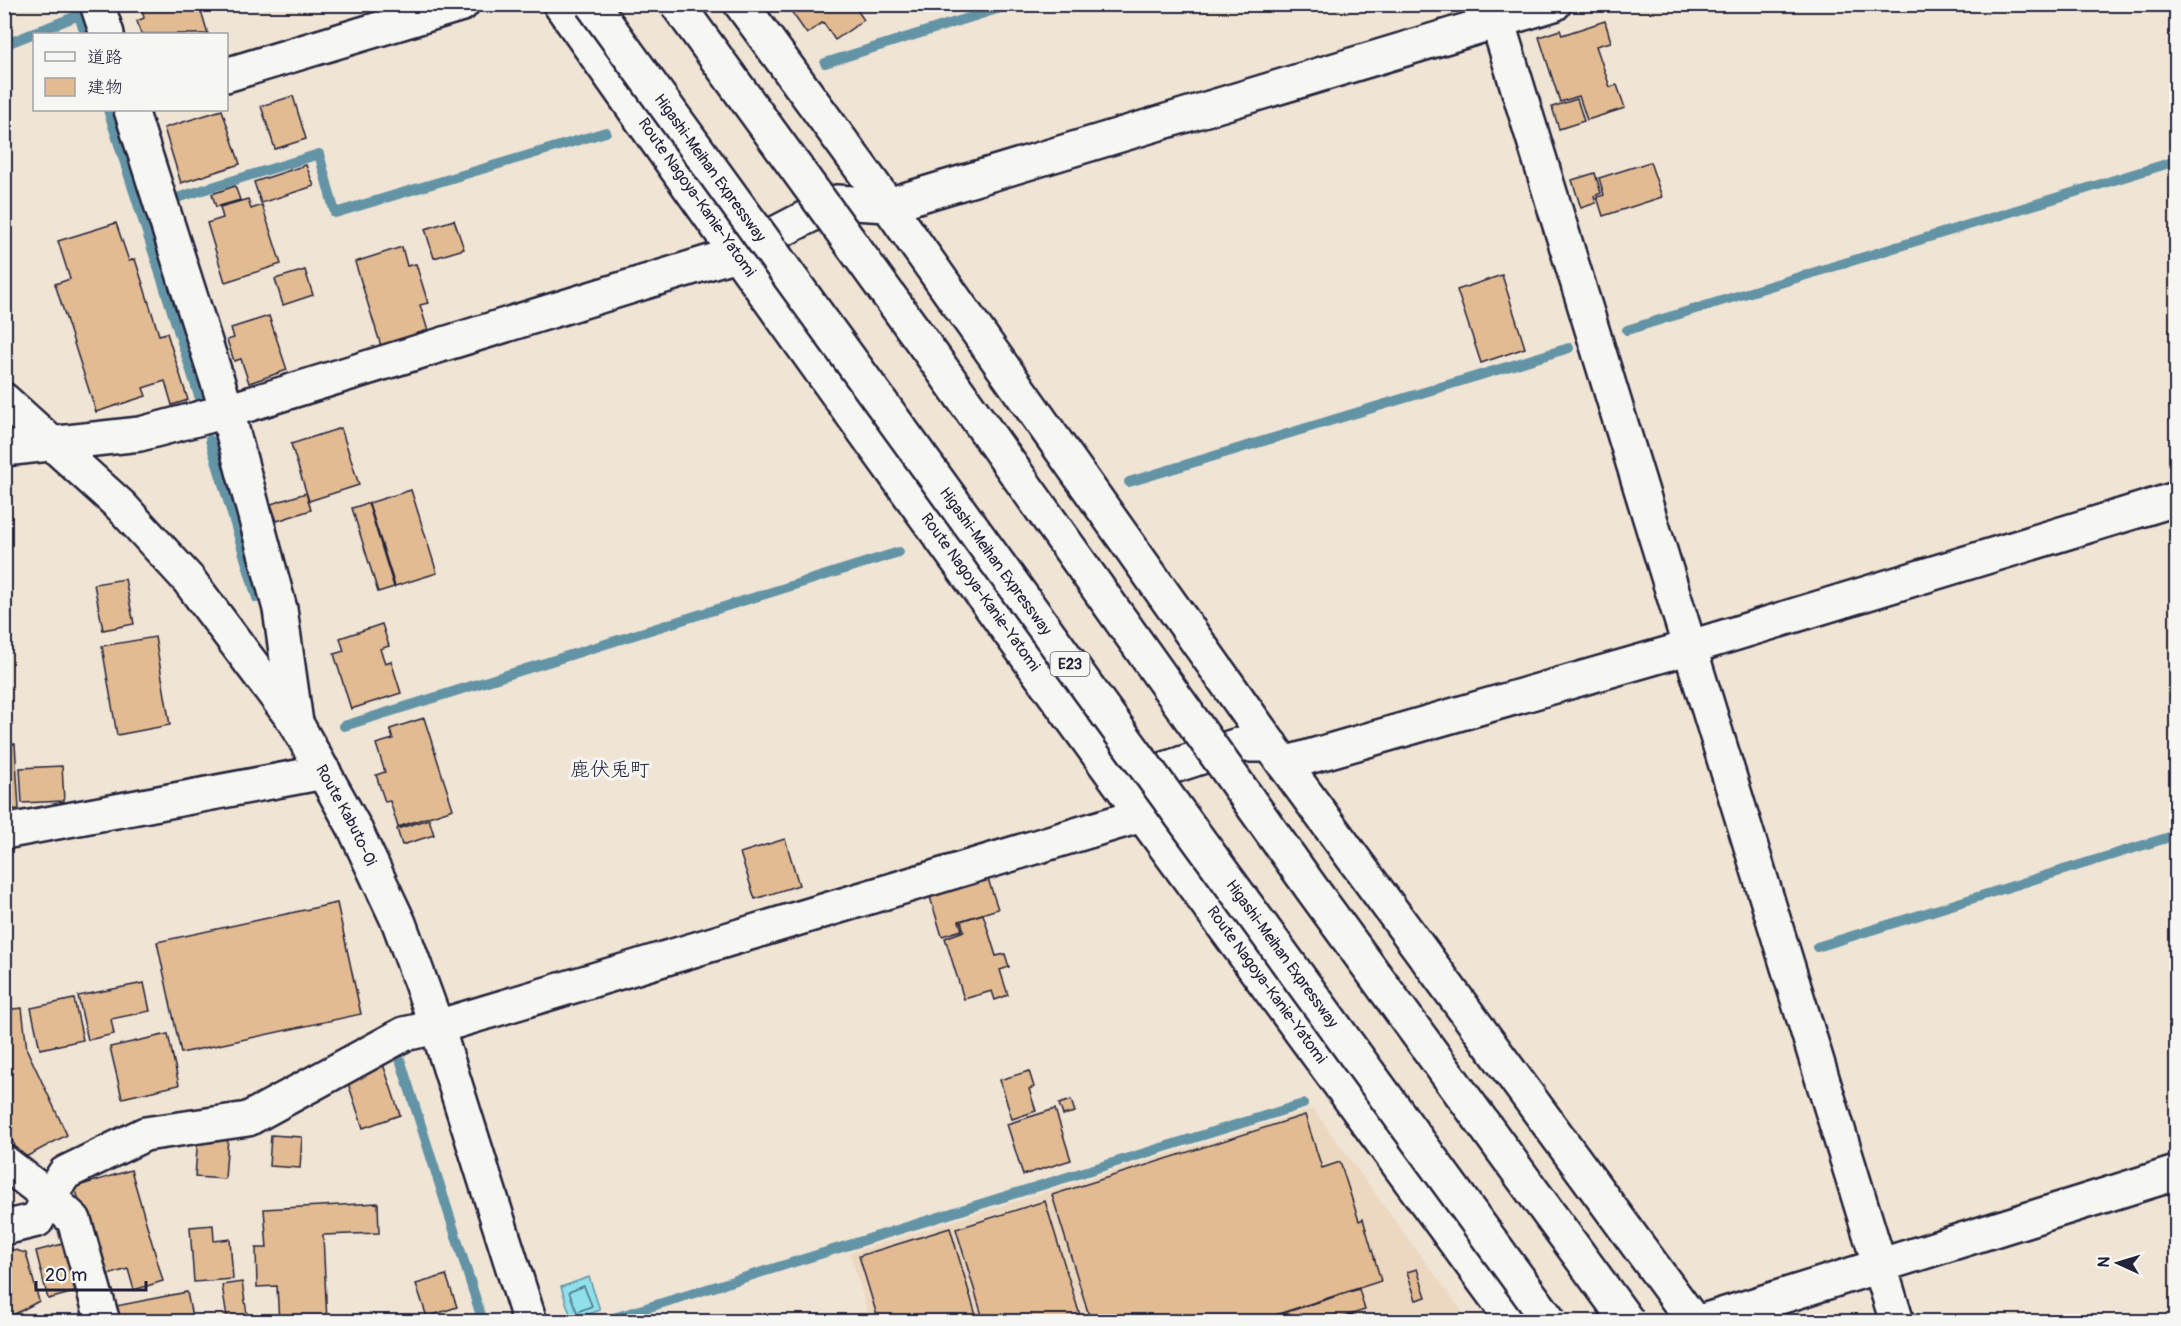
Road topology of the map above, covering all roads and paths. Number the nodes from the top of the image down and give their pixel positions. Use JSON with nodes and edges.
{"nodes":[{"id":1,"x":97,"y":4,"type":"edge"},
{"id":2,"x":462,"y":4,"type":"edge"},
{"id":3,"x":560,"y":4,"type":"edge"},
{"id":4,"x":592,"y":4,"type":"edge"},
{"id":5,"x":677,"y":4,"type":"edge"},
{"id":6,"x":741,"y":4,"type":"edge"},
{"id":7,"x":1554,"y":4,"type":"edge"},
{"id":8,"x":1495,"y":13,"type":"edge"},
{"id":9,"x":107,"y":33,"type":"edge"},
{"id":10,"x":228,"y":74,"type":"edge"},
{"id":11,"x":131,"y":111,"type":"edge"},
{"id":12,"x":888,"y":205,"type":"junction"},
{"id":13,"x":736,"y":254,"type":"junction"},
{"id":14,"x":4,"y":400,"type":"edge"},
{"id":15,"x":227,"y":411,"type":"junction"},
{"id":16,"x":54,"y":443,"type":"junction"},
{"id":17,"x":4,"y":449,"type":"edge"},
{"id":18,"x":2176,"y":499,"type":"edge"},
{"id":19,"x":1691,"y":647,"type":"junction"},
{"id":20,"x":296,"y":723,"type":"junction"},
{"id":21,"x":1278,"y":755,"type":"junction"},
{"id":22,"x":324,"y":772,"type":"junction"},
{"id":23,"x":1120,"y":784,"type":"junction"},
{"id":24,"x":1142,"y":815,"type":"junction"},
{"id":25,"x":4,"y":832,"type":"edge"},
{"id":26,"x":437,"y":1027,"type":"junction"},
{"id":27,"x":4,"y":1162,"type":"edge"},
{"id":28,"x":2176,"y":1173,"type":"edge"},
{"id":29,"x":49,"y":1197,"type":"junction"},
{"id":30,"x":4,"y":1228,"type":"edge"},
{"id":31,"x":1881,"y":1265,"type":"junction"},
{"id":32,"x":103,"y":1322,"type":"edge"},
{"id":33,"x":530,"y":1322,"type":"edge"},
{"id":34,"x":1514,"y":1322,"type":"edge"},
{"id":35,"x":1550,"y":1322,"type":"edge"},
{"id":36,"x":1628,"y":1322,"type":"edge"},
{"id":37,"x":1694,"y":1322,"type":"edge"},
{"id":38,"x":1700,"y":1322,"type":"edge"},
{"id":39,"x":1898,"y":1322,"type":"edge"}],
"edges":[{"from":1,"to":9,"type":"main road"},
{"from":2,"to":10,"type":"main road"},
{"from":3,"to":13,"type":"main road","name":"Route Nagoya-Kanie-Yatomi"},
{"from":4,"to":35,"type":"main road","name":"Higashi-Meihan Expressway","number":"E23","bridge":true},
{"from":5,"to":36,"type":"main road","bridge":true},
{"from":6,"to":12,"type":"main road"},
{"from":7,"to":8,"type":"main road"},
{"from":8,"to":12,"type":"main road"},
{"from":8,"to":19,"type":"main road"},
{"from":11,"to":15,"type":"main road"},
{"from":12,"to":13,"type":"main road"},
{"from":12,"to":21,"type":"main road"},
{"from":13,"to":15,"type":"main road"},
{"from":13,"to":23,"type":"main road","name":"Route Nagoya-Kanie-Yatomi"},
{"from":14,"to":16,"type":"main road","name":"Route Kabuto-Oi"},
{"from":15,"to":16,"type":"main road"},
{"from":15,"to":20,"type":"main road"},
{"from":16,"to":17,"type":"main road"},
{"from":16,"to":20,"type":"main road","name":"Route Kabuto-Oi"},
{"from":18,"to":19,"type":"main road"},
{"from":19,"to":21,"type":"main road"},
{"from":19,"to":31,"type":"main road"},
{"from":20,"to":22,"type":"main road","name":"Route Kabuto-Oi"},
{"from":21,"to":23,"type":"main road"},
{"from":21,"to":37,"type":"main road"},
{"from":22,"to":25,"type":"main road"},
{"from":22,"to":26,"type":"main road","name":"Route Kabuto-Oi"},
{"from":23,"to":24,"type":"main road","name":"Route Nagoya-Kanie-Yatomi"},
{"from":24,"to":26,"type":"main road"},
{"from":24,"to":34,"type":"main road","name":"Route Nagoya-Kanie-Yatomi"},
{"from":26,"to":29,"type":"main road"},
{"from":26,"to":33,"type":"main road","name":"Route Kabuto-Oi"},
{"from":27,"to":29,"type":"main road"},
{"from":28,"to":31,"type":"main road"},
{"from":29,"to":30,"type":"main road"},
{"from":29,"to":32,"type":"main road"},
{"from":31,"to":38,"type":"main road"},
{"from":31,"to":39,"type":"main road"}]}
